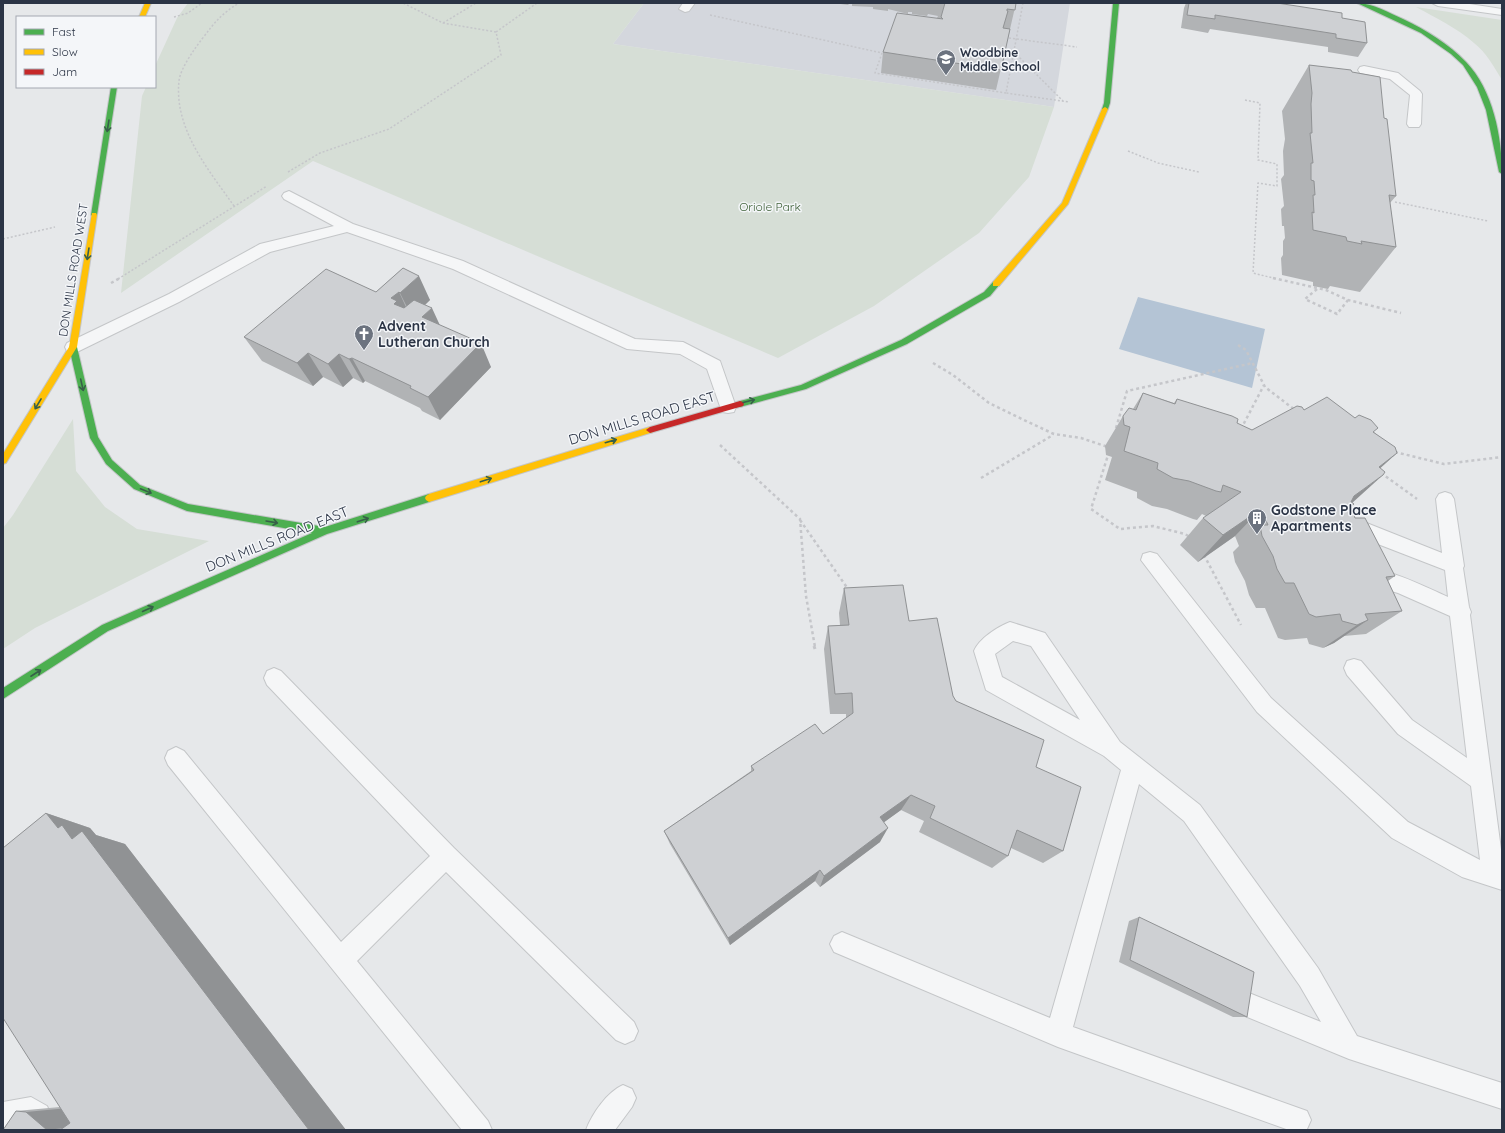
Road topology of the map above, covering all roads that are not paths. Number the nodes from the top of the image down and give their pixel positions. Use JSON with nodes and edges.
{"nodes":[{"id":1,"x":148,"y":3,"type":"edge"},
{"id":2,"x":1116,"y":3,"type":"edge"},
{"id":3,"x":1360,"y":3,"type":"edge"},
{"id":4,"x":1438,"y":3,"type":"edge"},
{"id":5,"x":1502,"y":12,"type":"edge"},
{"id":6,"x":142,"y":16,"type":"edge"},
{"id":7,"x":1364,"y":70,"type":"dead end"},
{"id":8,"x":114,"y":88,"type":"edge"},
{"id":9,"x":1414,"y":124,"type":"dead end"},
{"id":10,"x":1502,"y":172,"type":"edge"},
{"id":11,"x":289,"y":196,"type":"dead end"},
{"id":12,"x":348,"y":227,"type":"junction"},
{"id":13,"x":73,"y":347,"type":"junction"},
{"id":14,"x":728,"y":407,"type":"junction"},
{"id":15,"x":3,"y":461,"type":"edge"},
{"id":16,"x":1445,"y":499,"type":"dead end"},
{"id":17,"x":1359,"y":528,"type":"edge"},
{"id":18,"x":325,"y":531,"type":"junction"},
{"id":19,"x":1150,"y":560,"type":"dead end"},
{"id":20,"x":1455,"y":566,"type":"junction"},
{"id":21,"x":1359,"y":573,"type":"edge"},
{"id":22,"x":1461,"y":612,"type":"junction"},
{"id":23,"x":1354,"y":668,"type":"dead end"},
{"id":24,"x":274,"y":678,"type":"dead end"},
{"id":25,"x":3,"y":694,"type":"edge"},
{"id":26,"x":1112,"y":749,"type":"junction"},
{"id":27,"x":176,"y":758,"type":"dead end"},
{"id":28,"x":1133,"y":766,"type":"junction"},
{"id":29,"x":1482,"y":781,"type":"junction"},
{"id":30,"x":446,"y":856,"type":"junction"},
{"id":31,"x":1498,"y":877,"type":"edge"},
{"id":32,"x":842,"y":944,"type":"dead end"},
{"id":33,"x":340,"y":960,"type":"junction"},
{"id":34,"x":1249,"y":1005,"type":"edge"},
{"id":35,"x":624,"y":1031,"type":"dead end"},
{"id":36,"x":1058,"y":1034,"type":"junction"},
{"id":37,"x":1350,"y":1046,"type":"junction"},
{"id":38,"x":1502,"y":1096,"type":"edge"},
{"id":39,"x":623,"y":1098,"type":"dead end"},
{"id":40,"x":3,"y":1116,"type":"edge"},
{"id":41,"x":1298,"y":1120,"type":"dead end"},
{"id":42,"x":56,"y":1126,"type":"edge"},
{"id":43,"x":479,"y":1130,"type":"edge"},
{"id":44,"x":599,"y":1130,"type":"edge"}],
"edges":[{"from":1,"to":6,"type":"main road"},
{"from":14,"to":2,"type":"main road","name":"DON MILLS ROAD EAST","one_way":true},
{"from":3,"to":10,"type":"main road"},
{"from":4,"to":5,"type":"lane"},
{"from":7,"to":9,"type":"lane"},
{"from":8,"to":13,"type":"main road","name":"DON MILLS ROAD WEST","one_way":true},
{"from":11,"to":12,"type":"lane"},
{"from":12,"to":13,"type":"lane"},
{"from":12,"to":14,"type":"lane"},
{"from":13,"to":15,"type":"main road","name":"DON MILLS ROAD WEST","one_way":true},
{"from":13,"to":18,"type":"main road","one_way":true},
{"from":18,"to":14,"type":"main road","name":"DON MILLS ROAD EAST","one_way":true},
{"from":16,"to":20,"type":"lane"},
{"from":17,"to":20,"type":"lane"},
{"from":25,"to":18,"type":"main road","name":"DON MILLS ROAD EAST","one_way":true},
{"from":19,"to":31,"type":"lane"},
{"from":20,"to":22,"type":"lane"},
{"from":21,"to":22,"type":"lane"},
{"from":22,"to":29,"type":"lane"},
{"from":23,"to":29,"type":"lane"},
{"from":24,"to":30,"type":"lane"},
{"from":26,"to":26,"type":"lane"},
{"from":26,"to":28,"type":"lane"},
{"from":27,"to":33,"type":"lane"},
{"from":28,"to":36,"type":"lane"},
{"from":28,"to":37,"type":"lane"},
{"from":29,"to":31,"type":"lane"},
{"from":30,"to":33,"type":"lane"},
{"from":30,"to":35,"type":"lane"},
{"from":32,"to":36,"type":"lane"},
{"from":33,"to":43,"type":"lane"},
{"from":34,"to":37,"type":"lane"},
{"from":36,"to":41,"type":"lane"},
{"from":37,"to":38,"type":"lane"},
{"from":39,"to":44,"type":"lane"},
{"from":40,"to":42,"type":"lane"}]}
